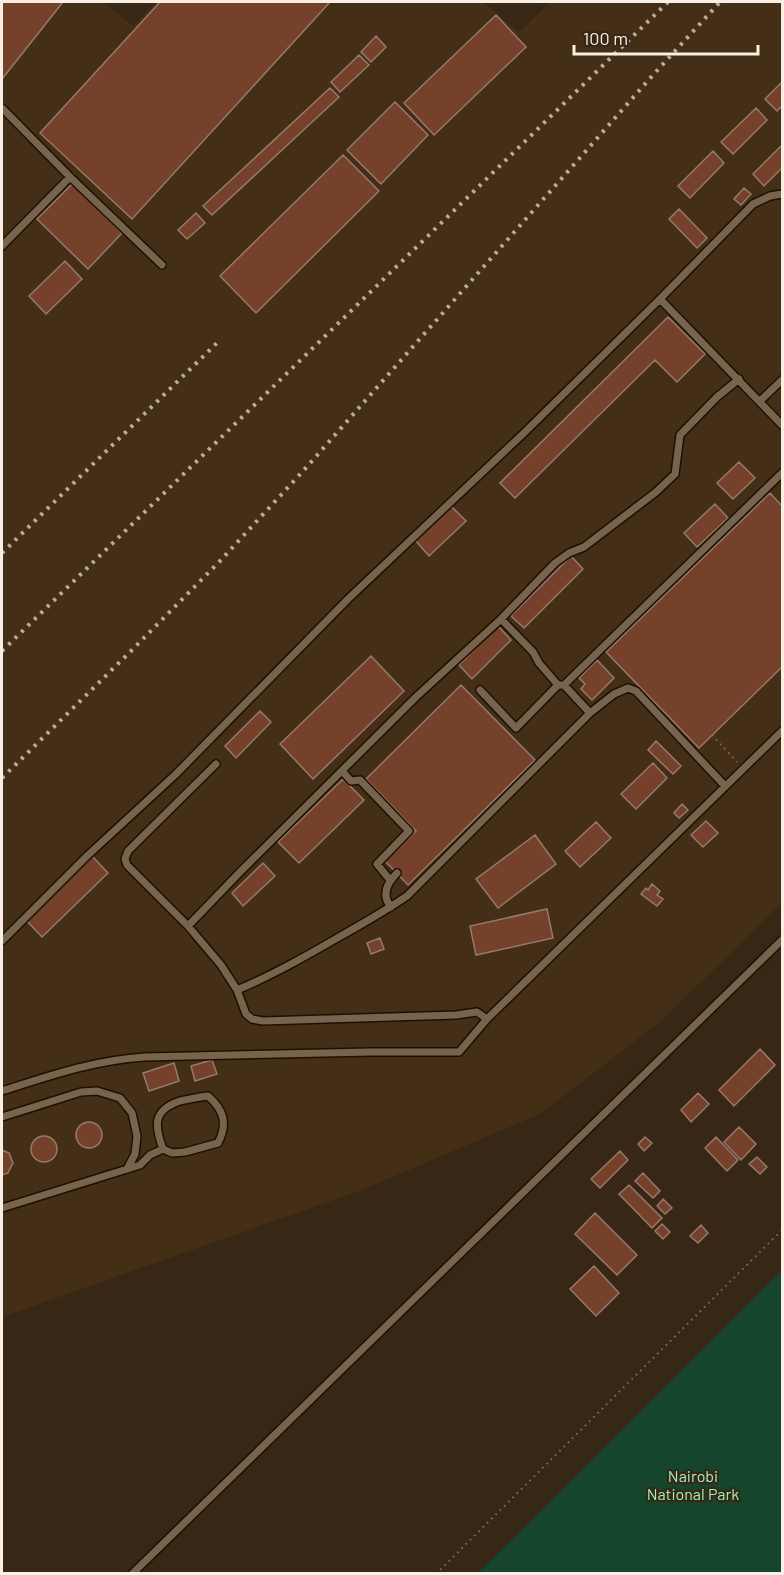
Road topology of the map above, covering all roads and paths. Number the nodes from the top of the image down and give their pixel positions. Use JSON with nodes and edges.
{"nodes":[{"id":1,"x":2,"y":108,"type":"edge"},
{"id":2,"x":70,"y":177,"type":"junction"},
{"id":3,"x":783,"y":195,"type":"edge"},
{"id":4,"x":2,"y":246,"type":"edge"},
{"id":5,"x":162,"y":265,"type":"dead end"},
{"id":6,"x":660,"y":298,"type":"junction"},
{"id":7,"x":739,"y":379,"type":"junction"},
{"id":8,"x":783,"y":380,"type":"edge"},
{"id":9,"x":760,"y":401,"type":"junction"},
{"id":10,"x":783,"y":426,"type":"edge"},
{"id":11,"x":783,"y":473,"type":"edge"},
{"id":12,"x":501,"y":619,"type":"junction"},
{"id":13,"x":561,"y":685,"type":"junction"},
{"id":14,"x":480,"y":690,"type":"dead end"},
{"id":15,"x":590,"y":713,"type":"junction"},
{"id":16,"x":783,"y":731,"type":"edge"},
{"id":17,"x":712,"y":735,"type":"dead end"},
{"id":18,"x":216,"y":764,"type":"dead end"},
{"id":19,"x":744,"y":768,"type":"junction"},
{"id":20,"x":342,"y":771,"type":"junction"},
{"id":21,"x":725,"y":786,"type":"junction"},
{"id":22,"x":397,"y":873,"type":"dead end"},
{"id":23,"x":390,"y":880,"type":"junction"},
{"id":24,"x":391,"y":907,"type":"junction"},
{"id":25,"x":188,"y":926,"type":"junction"},
{"id":26,"x":783,"y":940,"type":"edge"},
{"id":27,"x":2,"y":941,"type":"edge"},
{"id":28,"x":237,"y":990,"type":"junction"},
{"id":29,"x":487,"y":1019,"type":"junction"},
{"id":30,"x":2,"y":1090,"type":"edge"},
{"id":31,"x":2,"y":1117,"type":"edge"},
{"id":32,"x":163,"y":1149,"type":"junction"},
{"id":33,"x":127,"y":1169,"type":"junction"},
{"id":34,"x":2,"y":1208,"type":"edge"},
{"id":35,"x":783,"y":1230,"type":"edge"},
{"id":36,"x":132,"y":1574,"type":"edge"},
{"id":37,"x":436,"y":1574,"type":"edge"}],
"edges":[{"from":1,"to":2,"type":"lane"},
{"from":2,"to":4,"type":"lane"},
{"from":2,"to":5,"type":"lane"},
{"from":3,"to":6,"type":"lane"},
{"from":6,"to":7,"type":"lane"},
{"from":6,"to":27,"type":"lane"},
{"from":7,"to":9,"type":"lane"},
{"from":7,"to":12,"type":"lane"},
{"from":8,"to":9,"type":"lane"},
{"from":9,"to":10,"type":"lane"},
{"from":11,"to":13,"type":"lane"},
{"from":12,"to":13,"type":"lane"},
{"from":12,"to":20,"type":"lane"},
{"from":13,"to":14,"type":"lane"},
{"from":13,"to":15,"type":"lane"},
{"from":15,"to":21,"type":"lane"},
{"from":15,"to":24,"type":"lane"},
{"from":16,"to":19,"type":"lane"},
{"from":17,"to":19,"type":"path"},
{"from":18,"to":25,"type":"lane"},
{"from":19,"to":21,"type":"lane"},
{"from":20,"to":23,"type":"lane"},
{"from":20,"to":25,"type":"lane"},
{"from":21,"to":29,"type":"lane"},
{"from":22,"to":23,"type":"lane"},
{"from":23,"to":24,"type":"lane"},
{"from":24,"to":28,"type":"lane"},
{"from":25,"to":28,"type":"lane"},
{"from":26,"to":36,"type":"lane"},
{"from":28,"to":29,"type":"lane"},
{"from":29,"to":30,"type":"lane"},
{"from":31,"to":33,"type":"lane"},
{"from":32,"to":32,"type":"lane"},
{"from":32,"to":33,"type":"lane"},
{"from":33,"to":34,"type":"lane"},
{"from":35,"to":37,"type":"path"}]}
